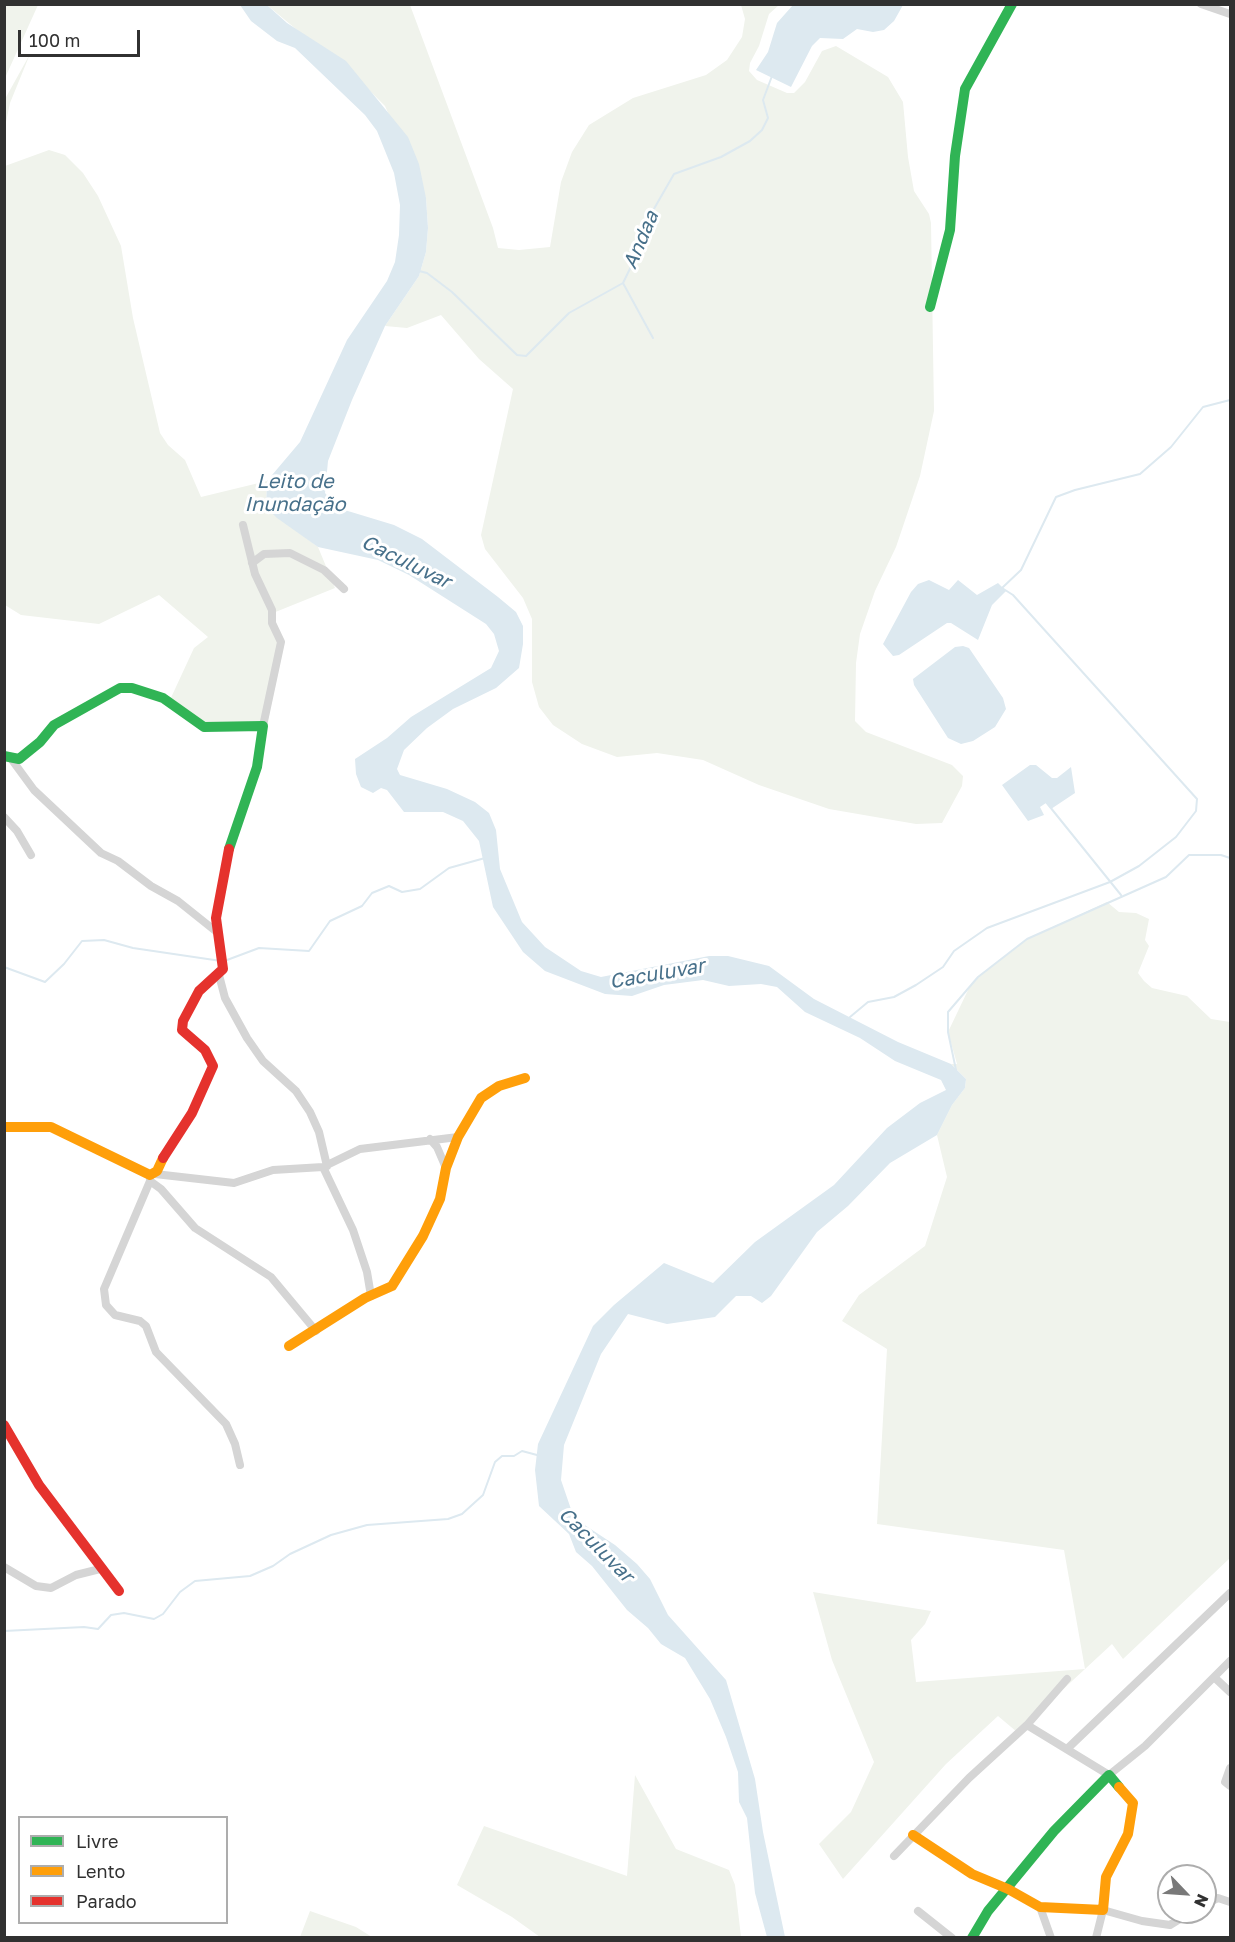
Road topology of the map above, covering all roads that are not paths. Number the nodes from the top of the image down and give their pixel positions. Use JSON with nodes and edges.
{"nodes":[{"id":1,"x":1012,"y":4,"type":"edge"},
{"id":2,"x":1201,"y":4,"type":"edge"},
{"id":3,"x":1230,"y":14,"type":"edge"},
{"id":4,"x":930,"y":307,"type":"dead end"},
{"id":5,"x":243,"y":525,"type":"dead end"},
{"id":6,"x":252,"y":563,"type":"junction"},
{"id":7,"x":344,"y":589,"type":"dead end"},
{"id":8,"x":263,"y":726,"type":"junction"},
{"id":9,"x":8,"y":758,"type":"edge"},
{"id":10,"x":4,"y":817,"type":"edge"},
{"id":11,"x":31,"y":855,"type":"dead end"},
{"id":12,"x":218,"y":933,"type":"junction"},
{"id":13,"x":219,"y":975,"type":"junction"},
{"id":14,"x":525,"y":1078,"type":"dead end"},
{"id":15,"x":4,"y":1127,"type":"edge"},
{"id":16,"x":458,"y":1137,"type":"junction"},
{"id":17,"x":430,"y":1139,"type":"junction"},
{"id":18,"x":325,"y":1166,"type":"junction"},
{"id":19,"x":446,"y":1168,"type":"junction"},
{"id":20,"x":152,"y":1176,"type":"junction"},
{"id":21,"x":371,"y":1296,"type":"junction"},
{"id":22,"x":316,"y":1330,"type":"junction"},
{"id":23,"x":289,"y":1346,"type":"dead end"},
{"id":24,"x":4,"y":1425,"type":"edge"},
{"id":25,"x":240,"y":1465,"type":"dead end"},
{"id":26,"x":4,"y":1567,"type":"edge"},
{"id":27,"x":100,"y":1569,"type":"junction"},
{"id":28,"x":119,"y":1591,"type":"dead end"},
{"id":29,"x":1230,"y":1593,"type":"edge"},
{"id":30,"x":1230,"y":1661,"type":"edge"},
{"id":31,"x":1214,"y":1677,"type":"junction"},
{"id":32,"x":1067,"y":1679,"type":"dead end"},
{"id":33,"x":1230,"y":1692,"type":"edge"},
{"id":34,"x":1027,"y":1725,"type":"junction"},
{"id":35,"x":1067,"y":1749,"type":"junction"},
{"id":36,"x":1230,"y":1768,"type":"edge"},
{"id":37,"x":1109,"y":1775,"type":"junction"},
{"id":38,"x":1230,"y":1786,"type":"edge"},
{"id":39,"x":913,"y":1835,"type":"junction"},
{"id":40,"x":894,"y":1856,"type":"dead end"},
{"id":41,"x":1008,"y":1889,"type":"junction"},
{"id":42,"x":1041,"y":1907,"type":"junction"},
{"id":43,"x":1103,"y":1910,"type":"junction"},
{"id":44,"x":918,"y":1911,"type":"dead end"},
{"id":45,"x":1157,"y":1923,"type":"edge"},
{"id":46,"x":952,"y":1938,"type":"edge"},
{"id":47,"x":972,"y":1938,"type":"edge"},
{"id":48,"x":1051,"y":1938,"type":"edge"},
{"id":49,"x":1096,"y":1938,"type":"edge"}],
"edges":[{"from":1,"to":4,"type":"street"},
{"from":2,"to":3,"type":"street"},
{"from":5,"to":6,"type":"street"},
{"from":6,"to":7,"type":"street"},
{"from":6,"to":8,"type":"street"},
{"from":8,"to":9,"type":"street"},
{"from":8,"to":12,"type":"street"},
{"from":9,"to":12,"type":"street"},
{"from":10,"to":11,"type":"street"},
{"from":12,"to":13,"type":"street"},
{"from":13,"to":18,"type":"street"},
{"from":13,"to":20,"type":"street"},
{"from":14,"to":16,"type":"street"},
{"from":15,"to":20,"type":"street"},
{"from":16,"to":17,"type":"street"},
{"from":16,"to":19,"type":"street"},
{"from":17,"to":18,"type":"street"},
{"from":17,"to":19,"type":"street"},
{"from":18,"to":20,"type":"street"},
{"from":18,"to":21,"type":"street"},
{"from":19,"to":21,"type":"street"},
{"from":20,"to":22,"type":"street"},
{"from":20,"to":25,"type":"street"},
{"from":21,"to":22,"type":"street"},
{"from":22,"to":23,"type":"street"},
{"from":24,"to":27,"type":"street"},
{"from":26,"to":27,"type":"street"},
{"from":27,"to":28,"type":"street"},
{"from":29,"to":35,"type":"street"},
{"from":30,"to":31,"type":"street"},
{"from":31,"to":33,"type":"street"},
{"from":31,"to":37,"type":"street"},
{"from":32,"to":34,"type":"street"},
{"from":34,"to":35,"type":"street"},
{"from":34,"to":39,"type":"street"},
{"from":35,"to":37,"type":"street"},
{"from":36,"to":38,"type":"street"},
{"from":37,"to":41,"type":"street"},
{"from":37,"to":43,"type":"street"},
{"from":39,"to":40,"type":"street"},
{"from":39,"to":41,"type":"street"},
{"from":41,"to":42,"type":"street"},
{"from":41,"to":47,"type":"street"},
{"from":42,"to":43,"type":"street"},
{"from":42,"to":48,"type":"street"},
{"from":43,"to":45,"type":"street"},
{"from":43,"to":49,"type":"street"},
{"from":44,"to":46,"type":"street"}]}
